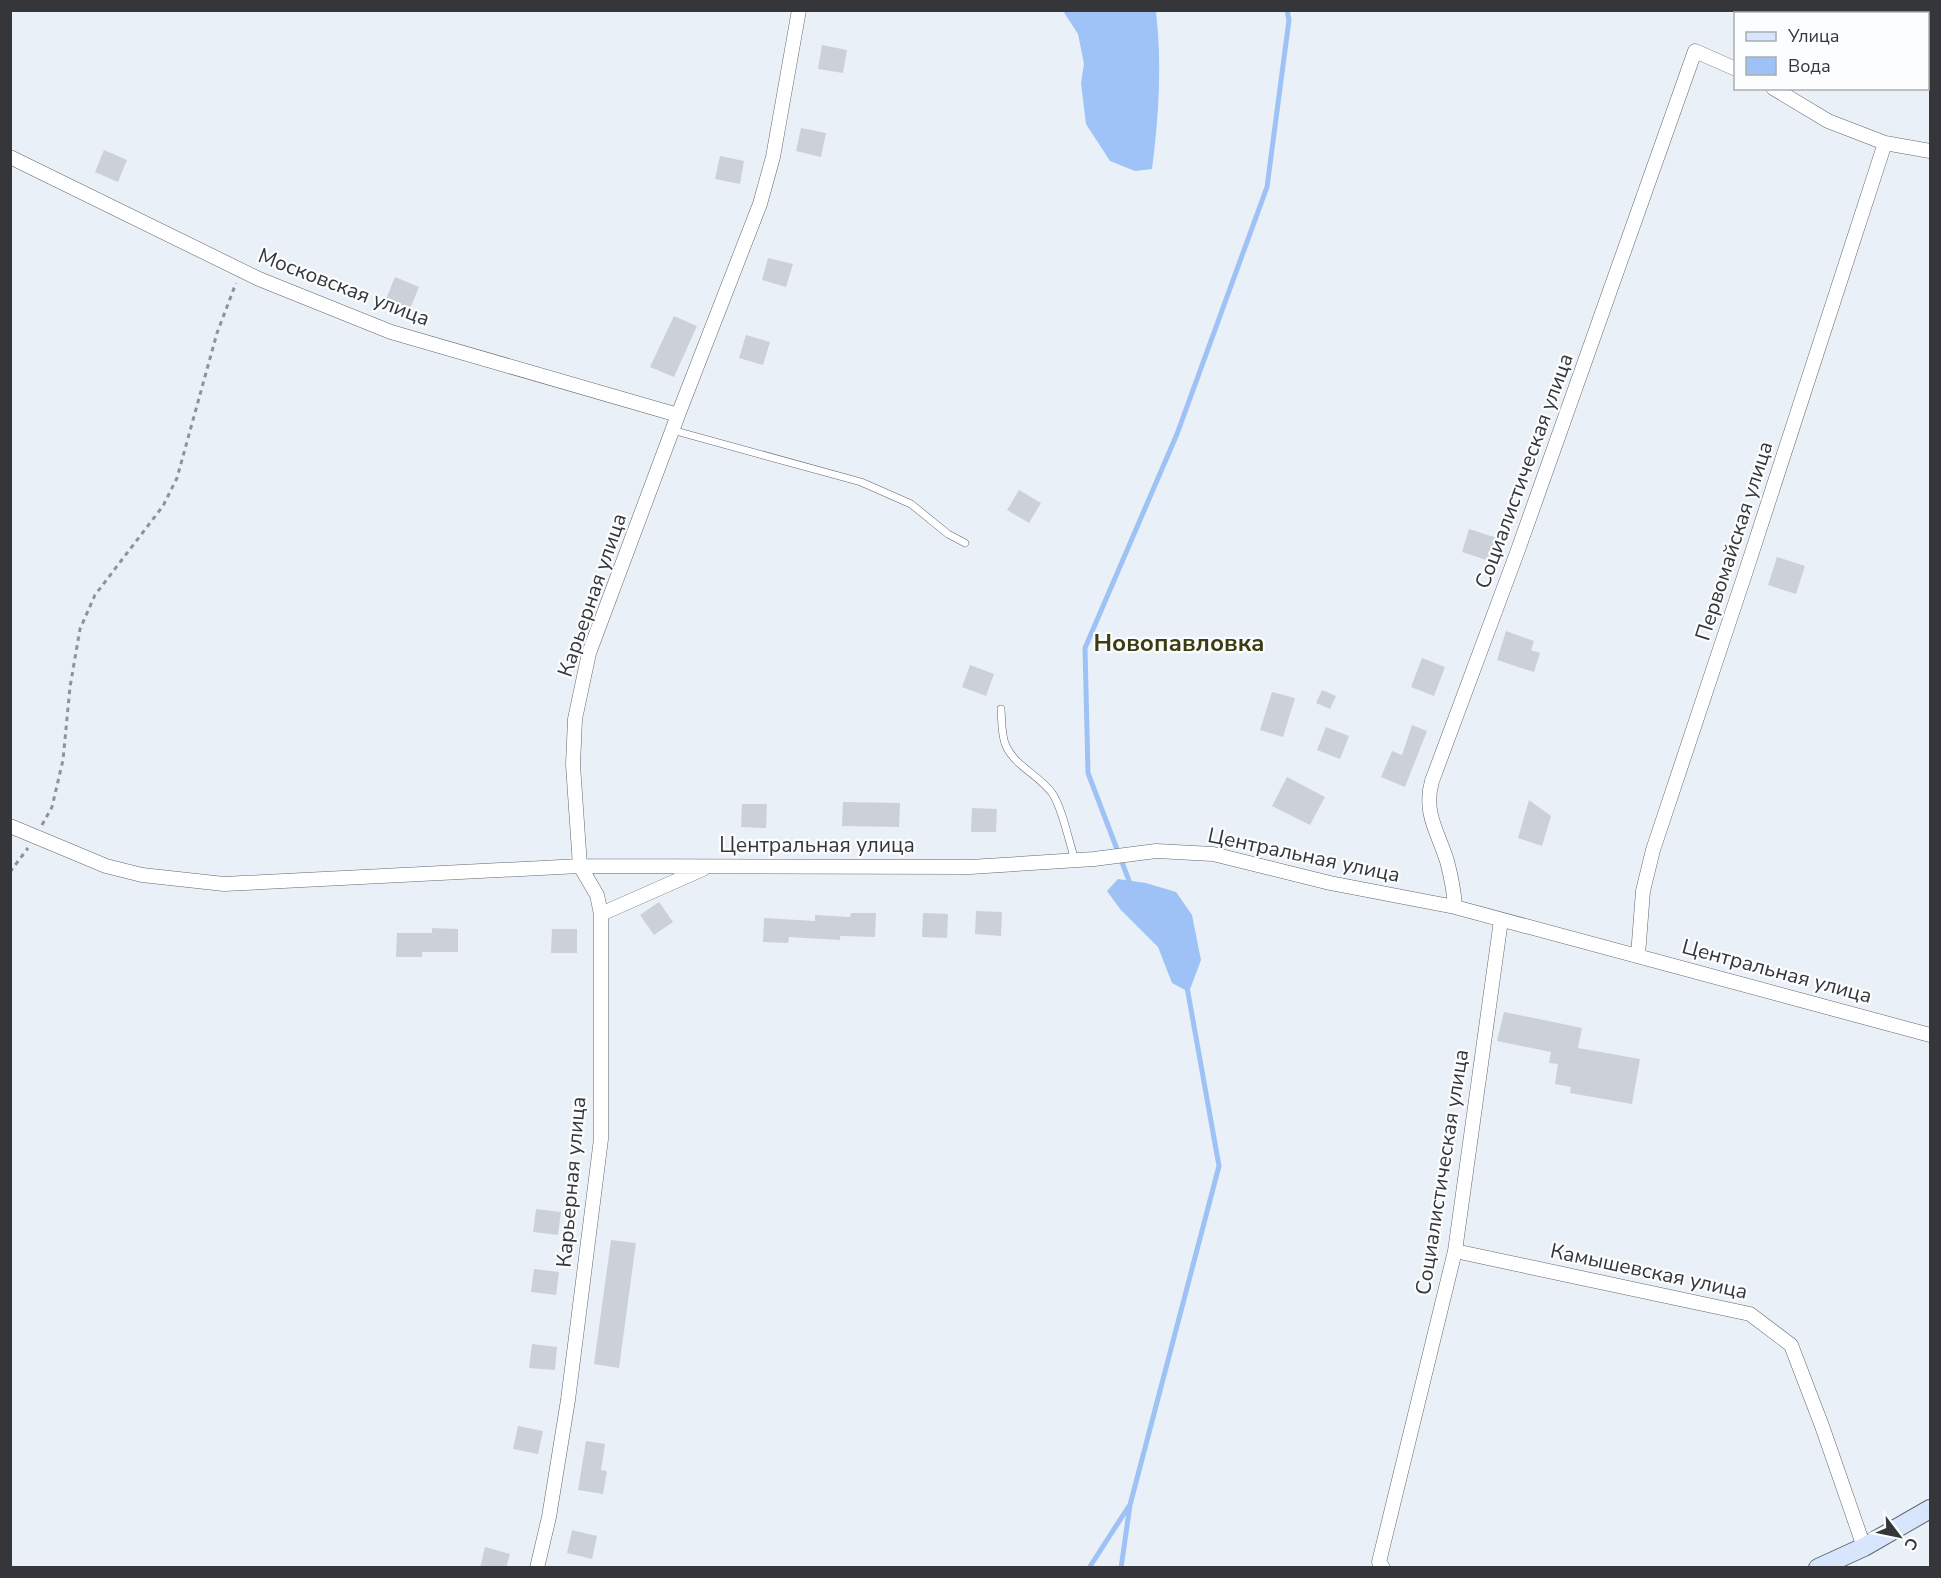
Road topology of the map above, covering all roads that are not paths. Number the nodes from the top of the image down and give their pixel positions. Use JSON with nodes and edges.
{"nodes":[{"id":1,"x":799,"y":10,"type":"edge"},
{"id":2,"x":1734,"y":68,"type":"edge"},
{"id":3,"x":1776,"y":90,"type":"edge"},
{"id":4,"x":1885,"y":143,"type":"junction"},
{"id":5,"x":1930,"y":152,"type":"edge"},
{"id":6,"x":10,"y":157,"type":"edge"},
{"id":7,"x":678,"y":415,"type":"junction"},
{"id":8,"x":672,"y":430,"type":"junction"},
{"id":9,"x":966,"y":543,"type":"dead end"},
{"id":10,"x":1000,"y":709,"type":"dead end"},
{"id":11,"x":10,"y":826,"type":"edge"},
{"id":12,"x":1075,"y":860,"type":"junction"},
{"id":13,"x":580,"y":866,"type":"junction"},
{"id":14,"x":710,"y":866,"type":"junction"},
{"id":15,"x":1455,"y":907,"type":"junction"},
{"id":16,"x":601,"y":914,"type":"junction"},
{"id":17,"x":1501,"y":920,"type":"junction"},
{"id":18,"x":1638,"y":955,"type":"junction"},
{"id":19,"x":1930,"y":1035,"type":"edge"},
{"id":20,"x":1455,"y":1251,"type":"junction"},
{"id":21,"x":1930,"y":1509,"type":"edge"},
{"id":22,"x":1864,"y":1547,"type":"junction"},
{"id":23,"x":537,"y":1568,"type":"edge"},
{"id":24,"x":1383,"y":1568,"type":"edge"},
{"id":25,"x":1818,"y":1568,"type":"edge"}],
"edges":[{"from":1,"to":7,"type":"street","name":"Карьерная улица"},
{"from":2,"to":15,"type":"street","name":"Социалистическая улица"},
{"from":3,"to":4,"type":"street"},
{"from":4,"to":5,"type":"street"},
{"from":4,"to":18,"type":"street","name":"Первомайская улица"},
{"from":6,"to":7,"type":"street","name":"Московская улица"},
{"from":7,"to":8,"type":"street","name":"Карьерная улица"},
{"from":8,"to":9,"type":"lane"},
{"from":8,"to":13,"type":"street","name":"Карьерная улица"},
{"from":10,"to":12,"type":"lane"},
{"from":11,"to":13,"type":"street","name":"Центральная улица"},
{"from":12,"to":14,"type":"street","name":"Центральная улица"},
{"from":12,"to":15,"type":"street","name":"Центральная улица"},
{"from":13,"to":14,"type":"street","name":"Центральная улица"},
{"from":13,"to":16,"type":"street","name":"Карьерная улица"},
{"from":14,"to":16,"type":"street"},
{"from":15,"to":17,"type":"street","name":"Центральная улица"},
{"from":16,"to":23,"type":"street","name":"Карьерная улица"},
{"from":17,"to":18,"type":"street","name":"Центральная улица"},
{"from":17,"to":20,"type":"street","name":"Социалистическая улица"},
{"from":18,"to":19,"type":"street","name":"Центральная улица"},
{"from":20,"to":22,"type":"street","name":"Камышевская улица"},
{"from":20,"to":24,"type":"street","name":"Социалистическая улица"},
{"from":21,"to":22,"type":"street"},
{"from":22,"to":25,"type":"street"}]}
